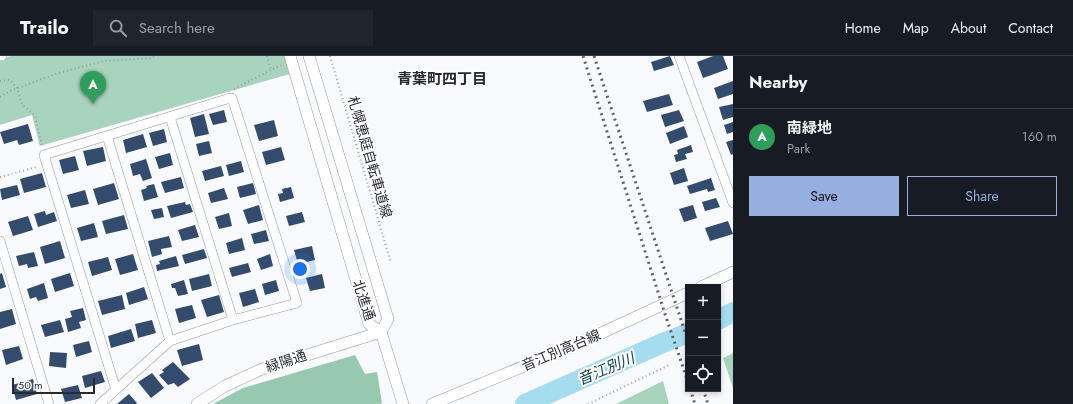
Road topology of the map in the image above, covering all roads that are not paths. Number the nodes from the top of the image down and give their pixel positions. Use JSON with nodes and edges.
{"nodes":[{"id":1,"x":290,"y":56,"type":"edge"},
{"id":2,"x":309,"y":56,"type":"edge"},
{"id":3,"x":679,"y":56,"type":"edge"},
{"id":4,"x":170,"y":117,"type":"junction"},
{"id":5,"x":107,"y":136,"type":"junction"},
{"id":6,"x":733,"y":203,"type":"edge"},
{"id":7,"x":0,"y":241,"type":"edge"},
{"id":8,"x":3,"y":264,"type":"edge"},
{"id":9,"x":733,"y":272,"type":"edge"},
{"id":10,"x":707,"y":284,"type":"edge"},
{"id":11,"x":685,"y":294,"type":"edge"},
{"id":12,"x":233,"y":320,"type":"junction"},
{"id":13,"x":381,"y":332,"type":"junction"},
{"id":14,"x":170,"y":341,"type":"junction"},
{"id":15,"x":116,"y":390,"type":"junction"},
{"id":16,"x":49,"y":404,"type":"edge"},
{"id":17,"x":100,"y":404,"type":"edge"},
{"id":18,"x":197,"y":404,"type":"edge"},
{"id":19,"x":403,"y":404,"type":"edge"},
{"id":20,"x":432,"y":404,"type":"edge"}],
"edges":[{"from":1,"to":13,"type":"street","name":"北進通"},
{"from":2,"to":13,"type":"street","name":"北進通"},
{"from":3,"to":6,"type":"street"},
{"from":4,"to":5,"type":"street"},
{"from":4,"to":12,"type":"street"},
{"from":4,"to":12,"type":"street"},
{"from":5,"to":14,"type":"street"},
{"from":5,"to":15,"type":"street"},
{"from":7,"to":8,"type":"street"},
{"from":8,"to":16,"type":"street"},
{"from":9,"to":10,"type":"street"},
{"from":11,"to":20,"type":"street","name":"音江別高台線"},
{"from":12,"to":14,"type":"street"},
{"from":13,"to":18,"type":"street","name":"緑陽通"},
{"from":13,"to":19,"type":"street"},
{"from":14,"to":15,"type":"street"},
{"from":15,"to":17,"type":"street"}]}
